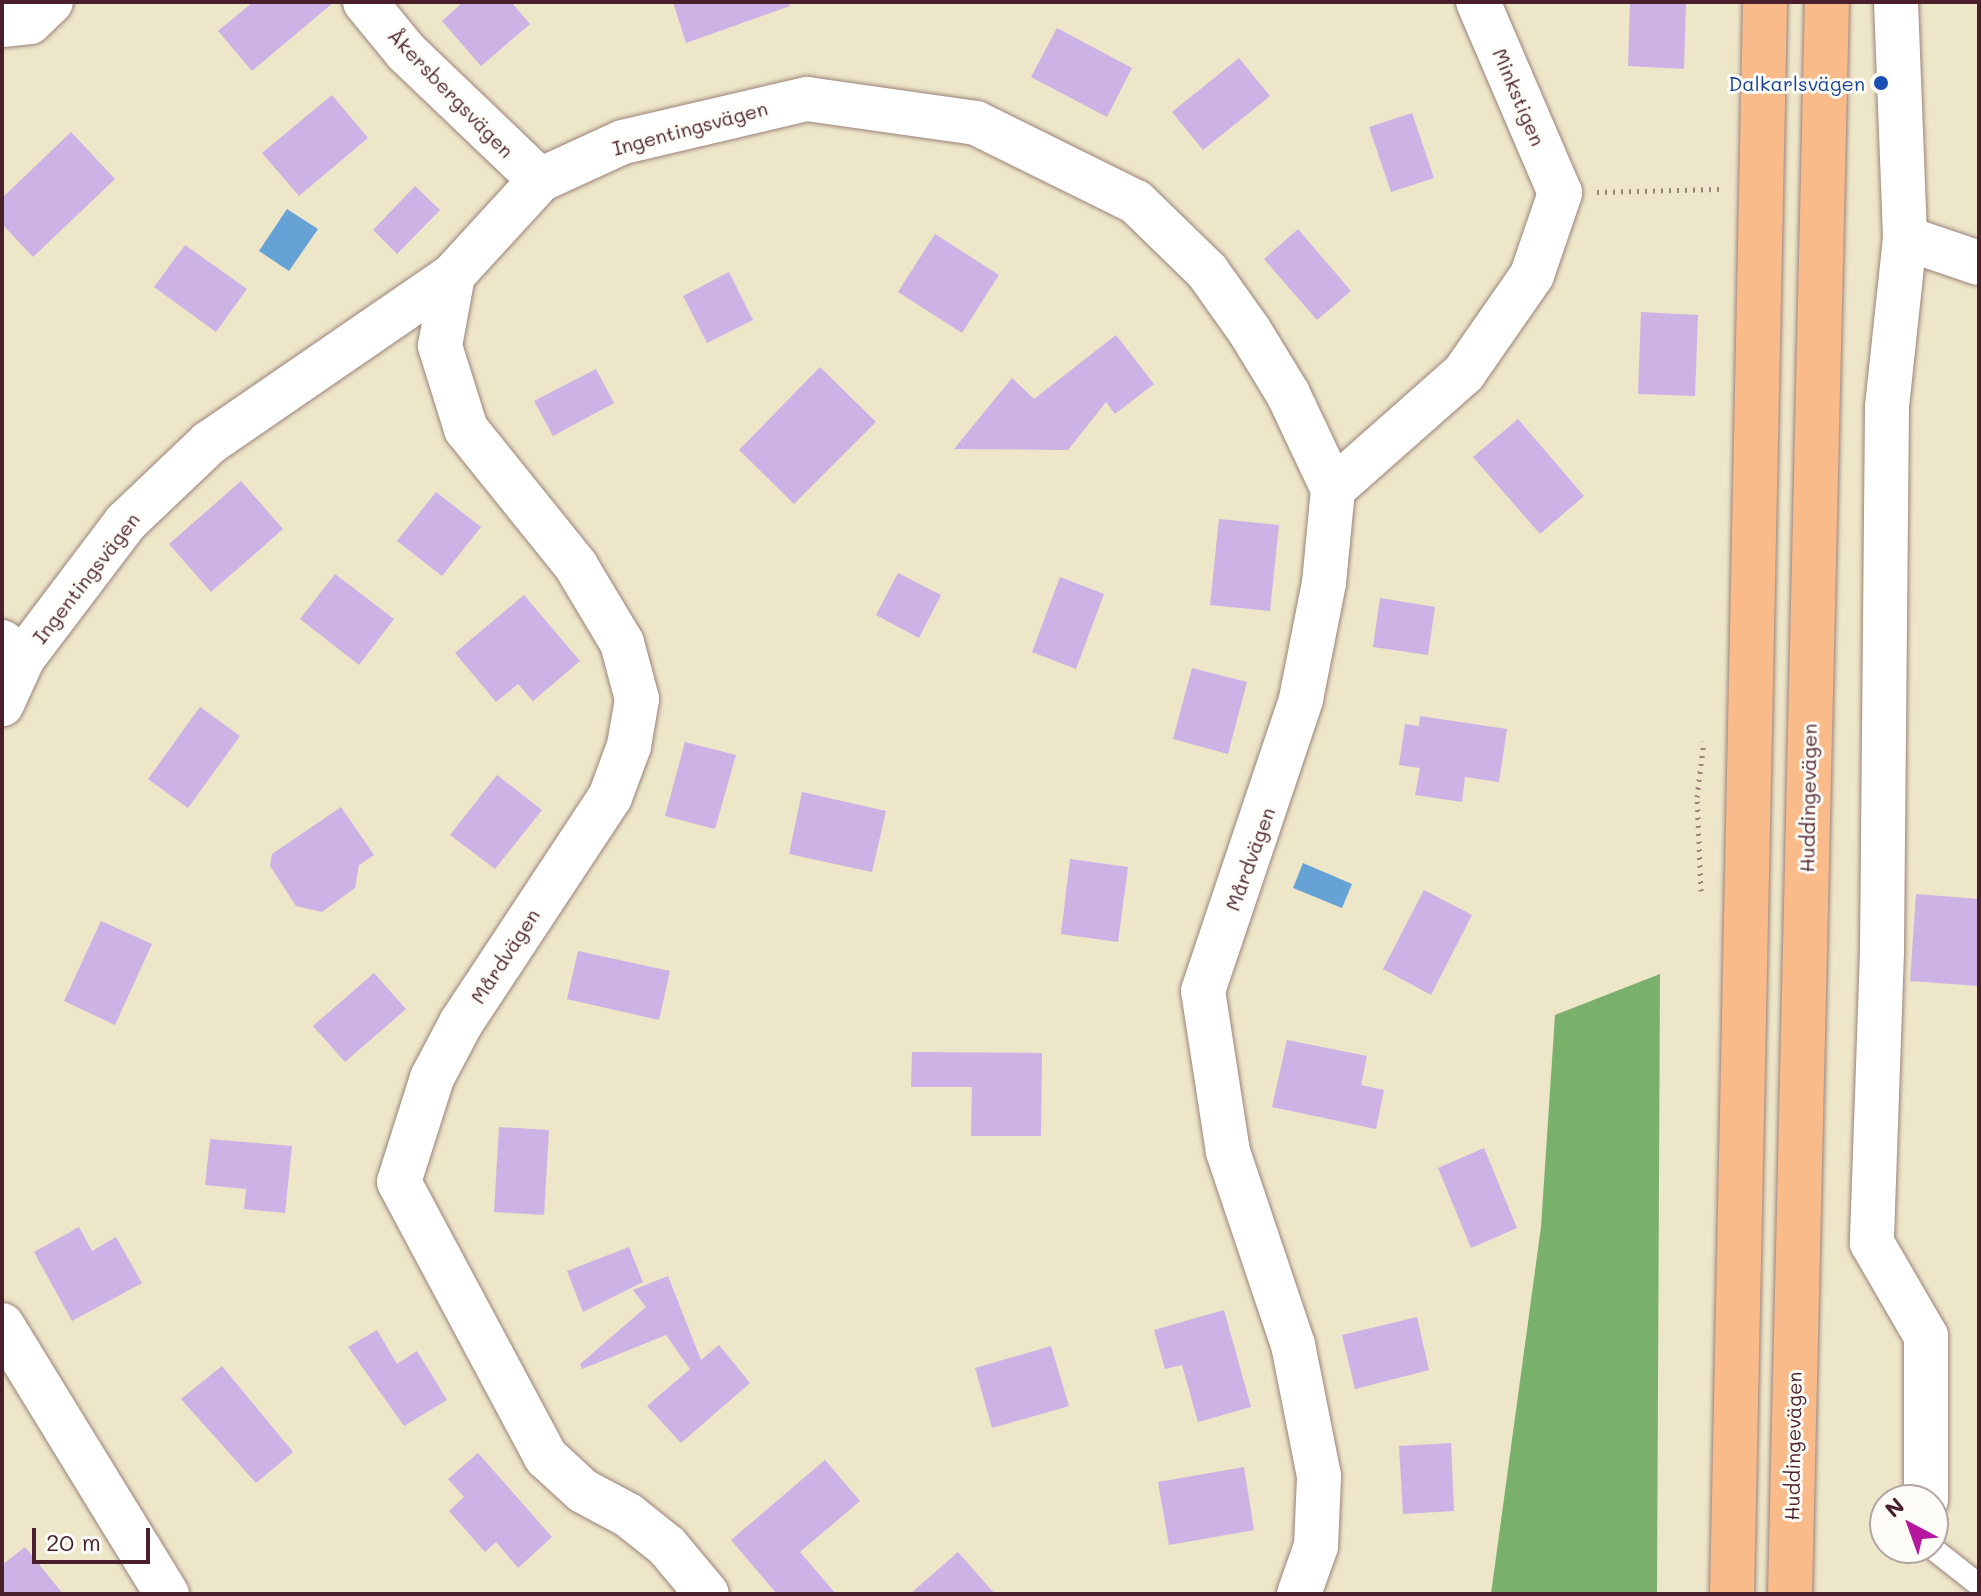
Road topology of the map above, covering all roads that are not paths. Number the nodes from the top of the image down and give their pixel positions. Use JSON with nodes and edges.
{"nodes":[{"id":1,"x":51,"y":2,"type":"edge"},
{"id":2,"x":365,"y":2,"type":"edge"},
{"id":3,"x":1478,"y":2,"type":"edge"},
{"id":4,"x":1765,"y":2,"type":"edge"},
{"id":5,"x":1827,"y":2,"type":"edge"},
{"id":6,"x":1896,"y":2,"type":"edge"},
{"id":7,"x":2,"y":25,"type":"edge"},
{"id":8,"x":540,"y":180,"type":"junction"},
{"id":9,"x":1905,"y":238,"type":"junction"},
{"id":10,"x":1979,"y":263,"type":"edge"},
{"id":11,"x":453,"y":275,"type":"junction"},
{"id":12,"x":1333,"y":489,"type":"junction"},
{"id":13,"x":12,"y":650,"type":"edge"},
{"id":14,"x":2,"y":704,"type":"edge"},
{"id":15,"x":2,"y":1325,"type":"edge"},
{"id":16,"x":1926,"y":1484,"type":"edge"},
{"id":17,"x":1949,"y":1561,"type":"edge"},
{"id":18,"x":1979,"y":1585,"type":"edge"},
{"id":19,"x":167,"y":1594,"type":"edge"},
{"id":20,"x":707,"y":1594,"type":"edge"},
{"id":21,"x":1299,"y":1594,"type":"edge"},
{"id":22,"x":1732,"y":1594,"type":"edge"},
{"id":23,"x":1790,"y":1594,"type":"edge"}],
"edges":[{"from":1,"to":7,"type":"street"},
{"from":2,"to":8,"type":"street","name":"Åkersbergsvägen"},
{"from":3,"to":12,"type":"street","name":"Minkstigen"},
{"from":4,"to":22,"type":"main road"},
{"from":5,"to":23,"type":"main road","name":"Huddingevägen"},
{"from":6,"to":9,"type":"street"},
{"from":8,"to":11,"type":"street","name":"Ingentingsvägen"},
{"from":8,"to":12,"type":"street","name":"Ingentingsvägen"},
{"from":9,"to":10,"type":"street"},
{"from":9,"to":16,"type":"street"},
{"from":11,"to":13,"type":"street","name":"Ingentingsvägen"},
{"from":11,"to":20,"type":"street","name":"Mårdvägen"},
{"from":12,"to":21,"type":"street","name":"Mårdvägen"},
{"from":13,"to":14,"type":"street","name":"Ingentingsvägen"},
{"from":15,"to":19,"type":"street"},
{"from":17,"to":18,"type":"lane"}]}
